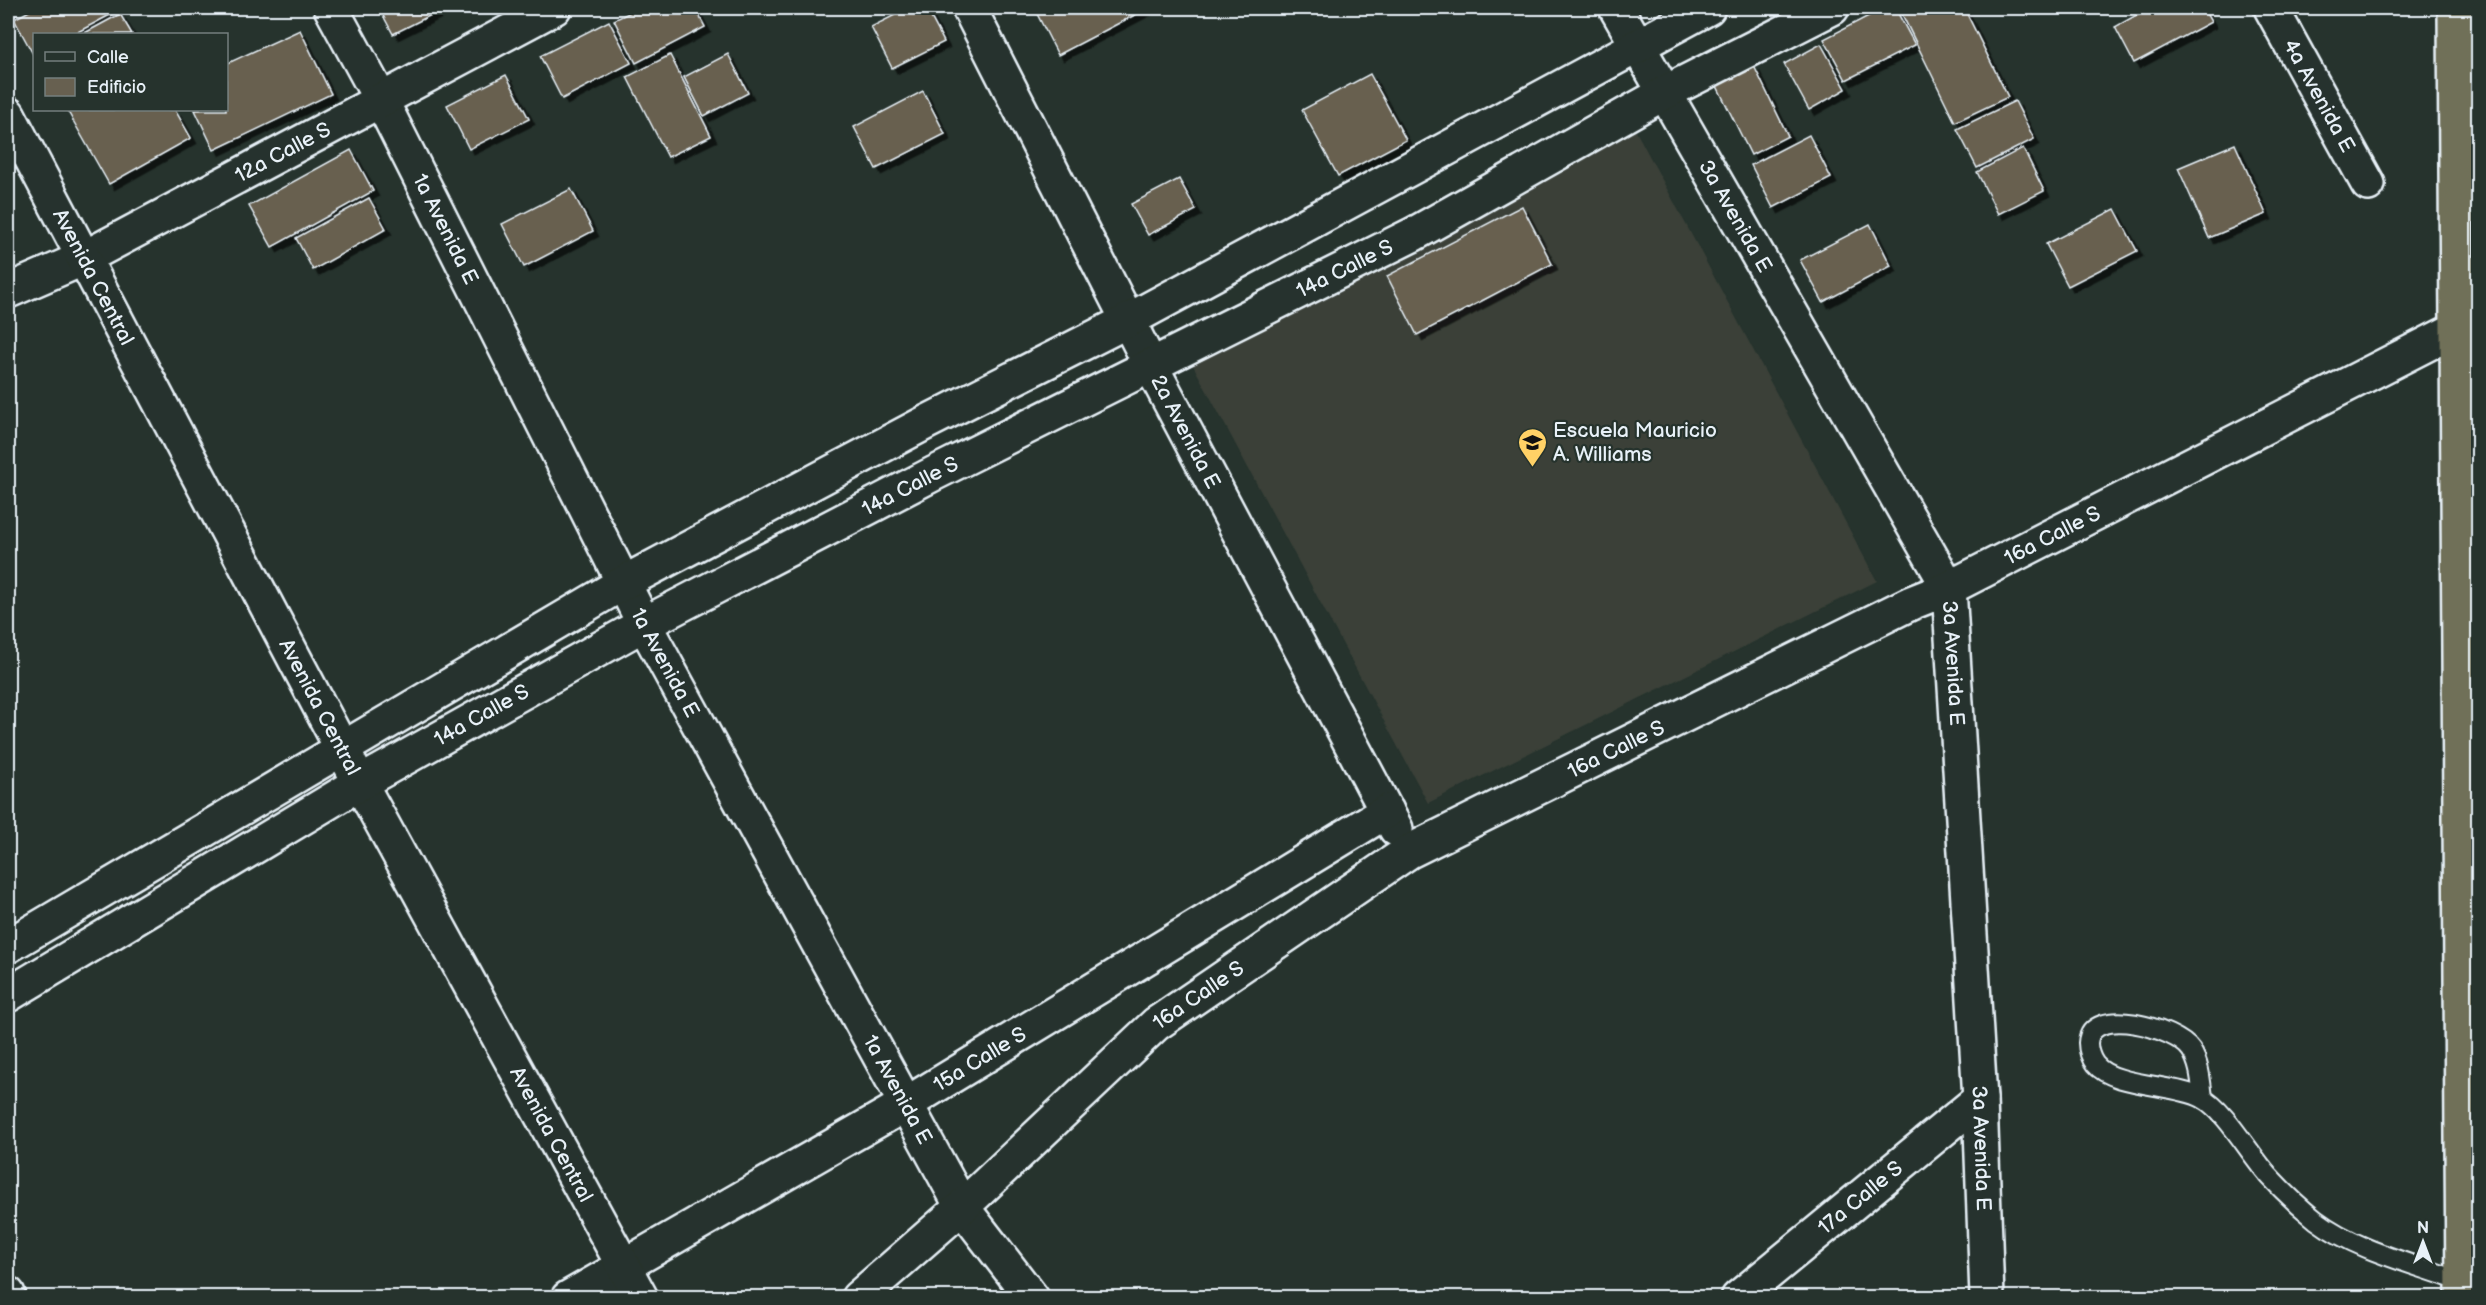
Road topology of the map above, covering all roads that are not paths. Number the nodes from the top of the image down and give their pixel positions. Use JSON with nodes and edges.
{"nodes":[{"id":1,"x":331,"y":8,"type":"edge"},
{"id":2,"x":554,"y":8,"type":"edge"},
{"id":3,"x":969,"y":8,"type":"edge"},
{"id":4,"x":1616,"y":8,"type":"edge"},
{"id":5,"x":1708,"y":8,"type":"edge"},
{"id":6,"x":1832,"y":8,"type":"edge"},
{"id":7,"x":2271,"y":8,"type":"edge"},
{"id":8,"x":2455,"y":8,"type":"edge"},
{"id":9,"x":1636,"y":45,"type":"junction"},
{"id":10,"x":1666,"y":92,"type":"junction"},
{"id":11,"x":381,"y":100,"type":"junction"},
{"id":12,"x":8,"y":114,"type":"edge"},
{"id":13,"x":2368,"y":184,"type":"dead end"},
{"id":14,"x":82,"y":259,"type":"junction"},
{"id":15,"x":8,"y":291,"type":"edge"},
{"id":16,"x":1129,"y":320,"type":"junction"},
{"id":17,"x":2468,"y":323,"type":"edge"},
{"id":18,"x":1151,"y":366,"type":"junction"},
{"id":19,"x":623,"y":582,"type":"junction"},
{"id":20,"x":1949,"y":588,"type":"junction"},
{"id":21,"x":644,"y":624,"type":"junction"},
{"id":22,"x":341,"y":748,"type":"junction"},
{"id":23,"x":360,"y":783,"type":"junction"},
{"id":24,"x":1387,"y":811,"type":"junction"},
{"id":25,"x":1408,"y":852,"type":"junction"},
{"id":26,"x":8,"y":946,"type":"edge"},
{"id":27,"x":8,"y":995,"type":"edge"},
{"id":28,"x":2203,"y":1098,"type":"junction"},
{"id":29,"x":1980,"y":1099,"type":"junction"},
{"id":30,"x":906,"y":1104,"type":"junction"},
{"id":31,"x":2470,"y":1138,"type":"edge"},
{"id":32,"x":2470,"y":1183,"type":"edge"},
{"id":33,"x":962,"y":1207,"type":"junction"},
{"id":34,"x":625,"y":1266,"type":"junction"},
{"id":35,"x":2462,"y":1290,"type":"edge"},
{"id":36,"x":568,"y":1298,"type":"edge"},
{"id":37,"x":641,"y":1298,"type":"edge"},
{"id":38,"x":858,"y":1298,"type":"edge"},
{"id":39,"x":1032,"y":1298,"type":"edge"},
{"id":40,"x":1738,"y":1298,"type":"edge"},
{"id":41,"x":1987,"y":1298,"type":"edge"}],
"edges":[{"from":1,"to":11,"type":"street","name":"1a Avenida E"},
{"from":2,"to":11,"type":"street","name":"12a Calle S"},
{"from":3,"to":16,"type":"street","name":"2a Avenida E"},
{"from":4,"to":9,"type":"street","name":"3a Avenida E"},
{"from":5,"to":9,"type":"street","name":"14a Calle S"},
{"from":6,"to":10,"type":"street","name":"14a Calle S"},
{"from":7,"to":13,"type":"street","name":"4a Avenida E"},
{"from":8,"to":17,"type":"highway"},
{"from":9,"to":10,"type":"street","name":"3a Avenida E"},
{"from":9,"to":16,"type":"street","name":"14a Calle S"},
{"from":10,"to":18,"type":"street","name":"14a Calle S"},
{"from":10,"to":20,"type":"street","name":"3a Avenida E"},
{"from":11,"to":14,"type":"street","name":"12a Calle S"},
{"from":11,"to":19,"type":"street","name":"1a Avenida E"},
{"from":12,"to":14,"type":"street","name":"Avenida Central"},
{"from":14,"to":15,"type":"street","name":"12a Calle S"},
{"from":14,"to":22,"type":"street","name":"Avenida Central"},
{"from":16,"to":18,"type":"street","name":"2a Avenida E"},
{"from":16,"to":19,"type":"street","name":"14a Calle S"},
{"from":17,"to":20,"type":"street","name":"16a Calle S"},
{"from":17,"to":31,"type":"highway"},
{"from":18,"to":21,"type":"street","name":"14a Calle S"},
{"from":18,"to":24,"type":"street","name":"2a Avenida E"},
{"from":19,"to":21,"type":"street","name":"1a Avenida E"},
{"from":19,"to":22,"type":"street","name":"14a Calle S"},
{"from":20,"to":25,"type":"street","name":"16a Calle S"},
{"from":20,"to":29,"type":"street","name":"3a Avenida E"},
{"from":21,"to":23,"type":"street","name":"14a Calle S"},
{"from":21,"to":30,"type":"street","name":"1a Avenida E"},
{"from":22,"to":23,"type":"street","name":"Avenida Central"},
{"from":22,"to":26,"type":"street","name":"14a Calle S"},
{"from":23,"to":27,"type":"street","name":"14a Calle S"},
{"from":23,"to":34,"type":"street","name":"Avenida Central"},
{"from":24,"to":25,"type":"street","name":"2a Avenida E"},
{"from":24,"to":30,"type":"street","name":"15a Calle S"},
{"from":25,"to":33,"type":"street","name":"16a Calle S"},
{"from":28,"to":28,"type":"lane"},
{"from":28,"to":35,"type":"lane"},
{"from":29,"to":40,"type":"street","name":"17a Calle S"},
{"from":29,"to":41,"type":"street","name":"3a Avenida E"},
{"from":30,"to":33,"type":"street","name":"1a Avenida E"},
{"from":30,"to":34,"type":"street","name":"15a Calle S"},
{"from":31,"to":32,"type":"highway"},
{"from":32,"to":35,"type":"highway"},
{"from":33,"to":38,"type":"street","name":"16a Calle S"},
{"from":33,"to":39,"type":"street","name":"1a Avenida E"},
{"from":34,"to":36,"type":"street","name":"15a Calle S"},
{"from":34,"to":37,"type":"street","name":"Avenida Central"}]}
